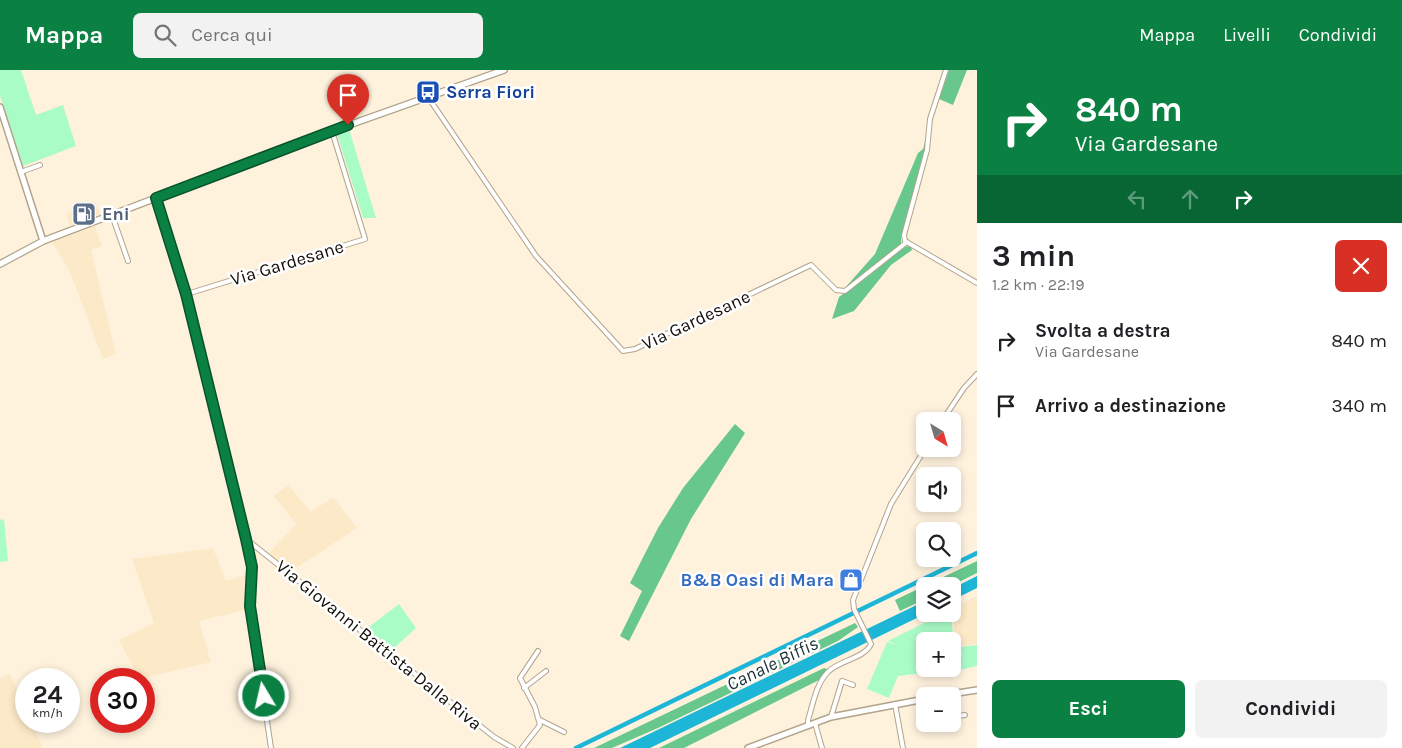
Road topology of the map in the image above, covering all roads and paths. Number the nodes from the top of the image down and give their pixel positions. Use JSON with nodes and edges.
{"nodes":[{"id":1,"x":504,"y":70,"type":"edge"},
{"id":2,"x":946,"y":70,"type":"edge"},
{"id":3,"x":428,"y":97,"type":"junction"},
{"id":4,"x":0,"y":108,"type":"edge"},
{"id":5,"x":332,"y":131,"type":"junction"},
{"id":6,"x":40,"y":165,"type":"dead end"},
{"id":7,"x":21,"y":172,"type":"junction"},
{"id":8,"x":156,"y":198,"type":"junction"},
{"id":9,"x":112,"y":215,"type":"junction"},
{"id":10,"x":43,"y":241,"type":"junction"},
{"id":11,"x":907,"y":242,"type":"junction"},
{"id":12,"x":128,"y":261,"type":"dead end"},
{"id":13,"x":0,"y":264,"type":"edge"},
{"id":14,"x":977,"y":283,"type":"edge"},
{"id":15,"x":186,"y":294,"type":"junction"},
{"id":16,"x":977,"y":374,"type":"edge"},
{"id":17,"x":948,"y":412,"type":"edge"},
{"id":18,"x":920,"y":458,"type":"edge"},
{"id":19,"x":246,"y":539,"type":"junction"},
{"id":20,"x":538,"y":651,"type":"dead end"},
{"id":21,"x":546,"y":671,"type":"dead end"},
{"id":22,"x":853,"y":685,"type":"dead end"},
{"id":23,"x":524,"y":688,"type":"junction"},
{"id":24,"x":977,"y":690,"type":"edge"},
{"id":25,"x":961,"y":693,"type":"edge"},
{"id":26,"x":916,"y":700,"type":"edge"},
{"id":27,"x":895,"y":704,"type":"junction"},
{"id":28,"x":965,"y":715,"type":"dead end"},
{"id":29,"x":961,"y":716,"type":"edge"},
{"id":30,"x":831,"y":717,"type":"junction"},
{"id":31,"x":540,"y":720,"type":"junction"},
{"id":32,"x":815,"y":723,"type":"junction"},
{"id":33,"x":808,"y":725,"type":"junction"},
{"id":34,"x":564,"y":732,"type":"dead end"},
{"id":35,"x":271,"y":748,"type":"edge"},
{"id":36,"x":513,"y":748,"type":"edge"},
{"id":37,"x":522,"y":748,"type":"edge"},
{"id":38,"x":748,"y":748,"type":"edge"},
{"id":39,"x":822,"y":748,"type":"edge"},
{"id":40,"x":903,"y":748,"type":"edge"}],
"edges":[{"from":1,"to":3,"type":"main road"},
{"from":2,"to":11,"type":"street"},
{"from":3,"to":5,"type":"main road"},
{"from":3,"to":11,"type":"street","name":"Via Gardesane"},
{"from":4,"to":7,"type":"street"},
{"from":5,"to":8,"type":"main road"},
{"from":5,"to":15,"type":"street","name":"Via Gardesane"},
{"from":6,"to":7,"type":"street"},
{"from":7,"to":10,"type":"street"},
{"from":8,"to":9,"type":"main road"},
{"from":8,"to":15,"type":"street"},
{"from":9,"to":10,"type":"main road"},
{"from":9,"to":12,"type":"street"},
{"from":10,"to":13,"type":"main road"},
{"from":11,"to":14,"type":"street"},
{"from":15,"to":19,"type":"street"},
{"from":16,"to":17,"type":"street"},
{"from":18,"to":33,"type":"street"},
{"from":19,"to":35,"type":"street"},
{"from":19,"to":36,"type":"street","name":"Via Giovanni Battista Dalla Riva"},
{"from":20,"to":23,"type":"street"},
{"from":21,"to":23,"type":"street"},
{"from":22,"to":30,"type":"street"},
{"from":23,"to":31,"type":"street"},
{"from":24,"to":25,"type":"street"},
{"from":26,"to":27,"type":"street"},
{"from":27,"to":30,"type":"street"},
{"from":27,"to":40,"type":"street"},
{"from":28,"to":29,"type":"street"},
{"from":30,"to":32,"type":"street"},
{"from":31,"to":34,"type":"street"},
{"from":31,"to":37,"type":"street"},
{"from":32,"to":33,"type":"street"},
{"from":32,"to":39,"type":"street"},
{"from":33,"to":38,"type":"street"}]}
